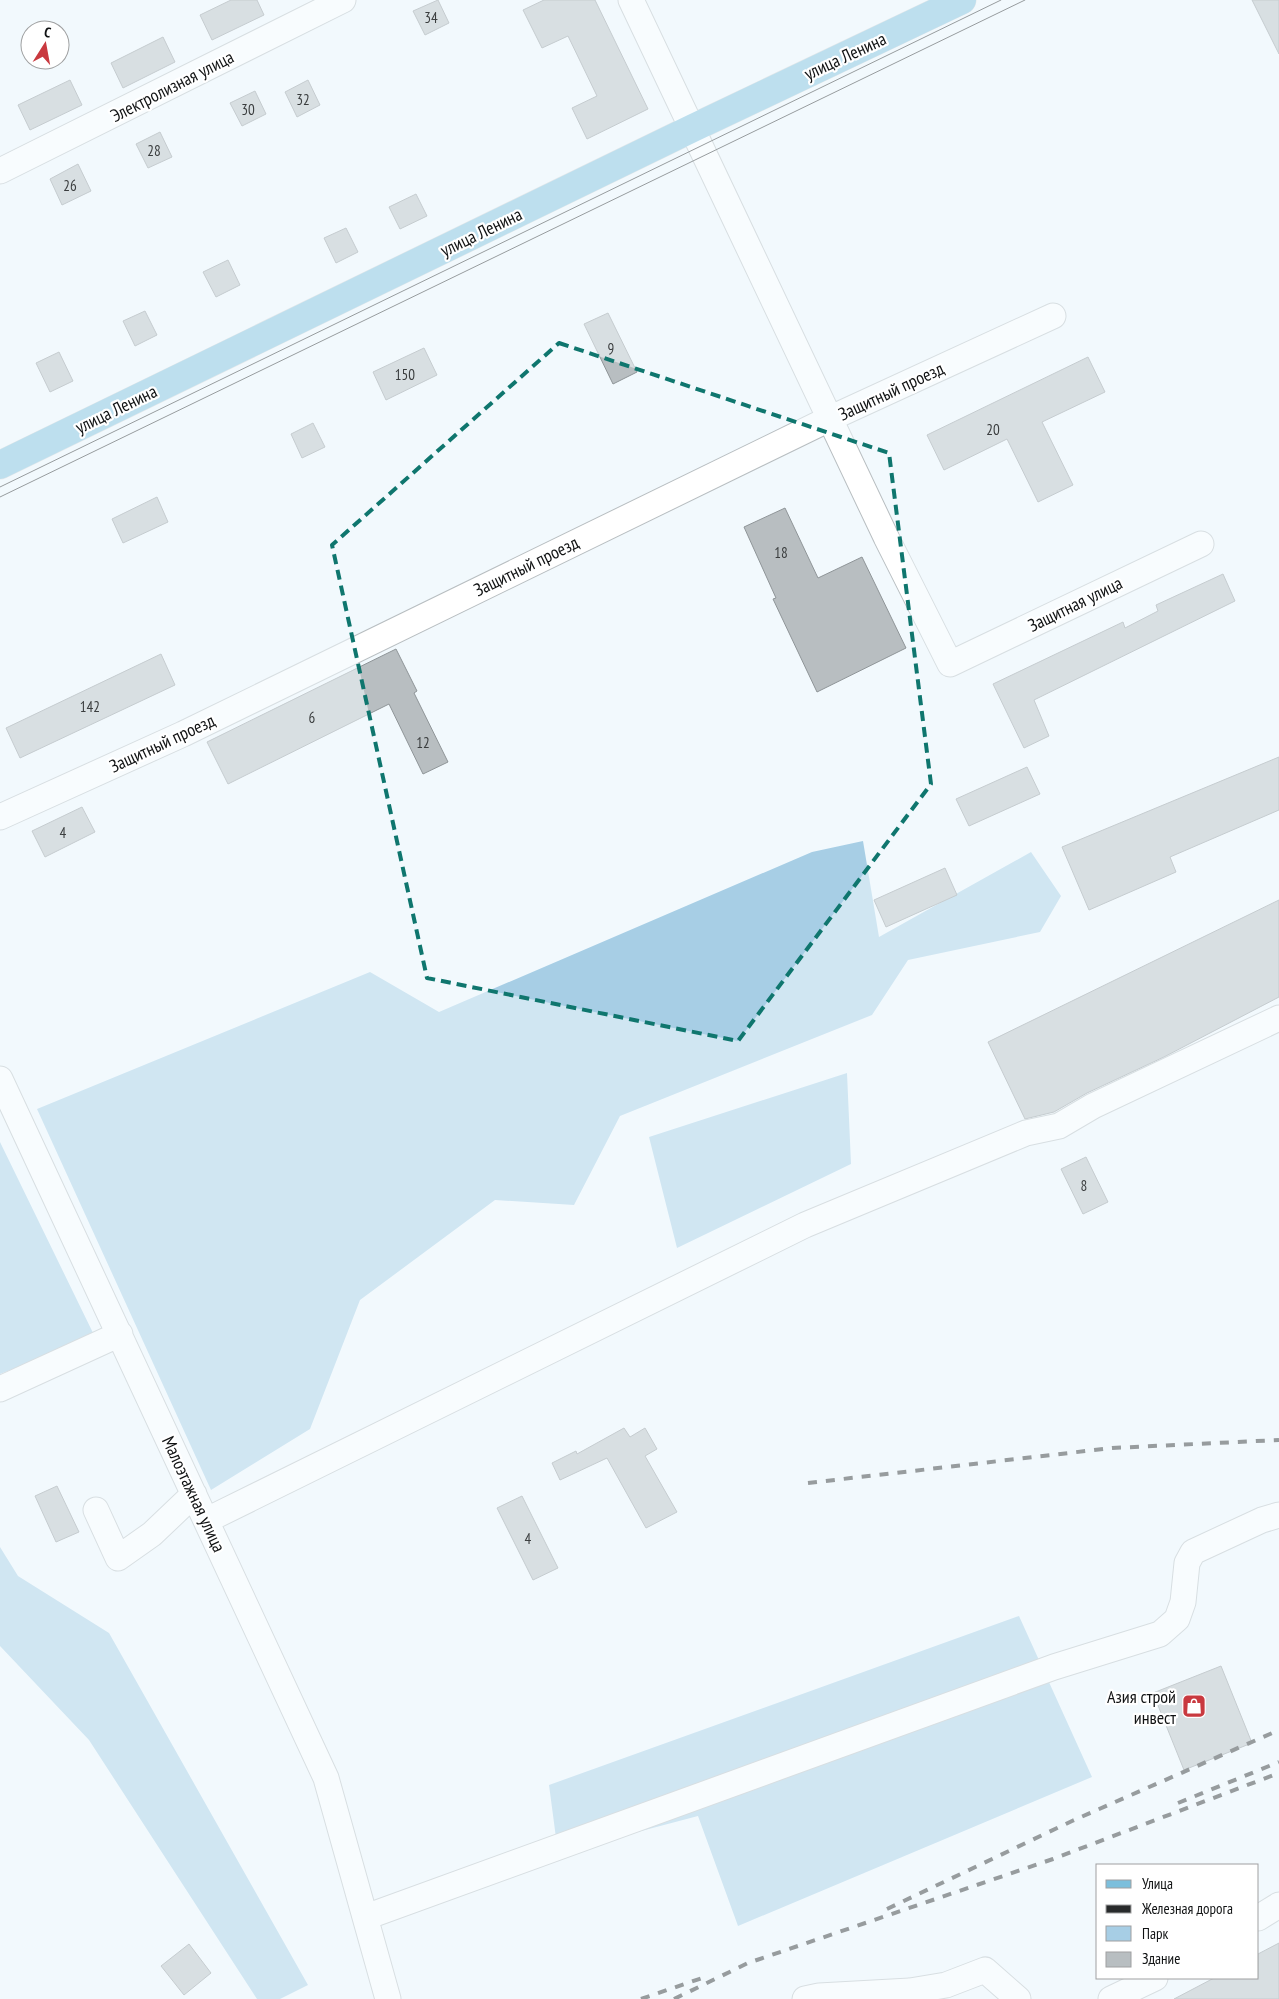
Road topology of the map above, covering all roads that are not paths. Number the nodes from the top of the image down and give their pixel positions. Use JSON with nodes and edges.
{"nodes":[{"id":1,"x":343,"y":0,"type":"edge"},
{"id":2,"x":632,"y":0,"type":"edge"},
{"id":3,"x":962,"y":0,"type":"edge"},
{"id":4,"x":692,"y":128,"type":"junction"},
{"id":5,"x":0,"y":171,"type":"edge"},
{"id":6,"x":1053,"y":316,"type":"dead end"},
{"id":7,"x":829,"y":419,"type":"junction"},
{"id":8,"x":0,"y":465,"type":"edge"},
{"id":9,"x":1200,"y":544,"type":"dead end"},
{"id":10,"x":0,"y":817,"type":"edge"},
{"id":11,"x":1279,"y":1018,"type":"edge"},
{"id":12,"x":0,"y":1079,"type":"edge"},
{"id":13,"x":120,"y":1334,"type":"junction"},
{"id":14,"x":0,"y":1389,"type":"edge"},
{"id":15,"x":194,"y":1494,"type":"junction"},
{"id":16,"x":96,"y":1510,"type":"dead end"},
{"id":17,"x":1279,"y":1515,"type":"edge"},
{"id":18,"x":207,"y":1520,"type":"junction"},
{"id":19,"x":1279,"y":1905,"type":"edge"},
{"id":20,"x":366,"y":1917,"type":"junction"},
{"id":21,"x":1259,"y":1917,"type":"edge"},
{"id":22,"x":1153,"y":1979,"type":"edge"},
{"id":23,"x":388,"y":1999,"type":"edge"},
{"id":24,"x":804,"y":1999,"type":"edge"},
{"id":25,"x":1018,"y":1999,"type":"edge"},
{"id":26,"x":1111,"y":1999,"type":"edge"}],
"edges":[{"from":1,"to":5,"type":"street","name":"Электролизная улица"},
{"from":2,"to":4,"type":"street"},
{"from":3,"to":4,"type":"main road","name":"улица Ленина"},
{"from":4,"to":7,"type":"street"},
{"from":4,"to":8,"type":"main road","name":"улица Ленина"},
{"from":6,"to":7,"type":"street","name":"Защитный проезд"},
{"from":7,"to":9,"type":"street","name":"Защитная улица"},
{"from":7,"to":10,"type":"street","name":"Защитный проезд"},
{"from":11,"to":18,"type":"street"},
{"from":12,"to":13,"type":"street","name":"Малоэтажная улица"},
{"from":13,"to":14,"type":"street"},
{"from":13,"to":15,"type":"street","name":"Малоэтажная улица"},
{"from":15,"to":16,"type":"street"},
{"from":15,"to":18,"type":"street","name":"Малоэтажная улица"},
{"from":17,"to":20,"type":"street"},
{"from":18,"to":20,"type":"street","name":"Малоэтажная улица"},
{"from":19,"to":21,"type":"street"},
{"from":20,"to":23,"type":"street","name":"Малоэтажная улица"},
{"from":22,"to":26,"type":"street"},
{"from":24,"to":25,"type":"street"}]}
